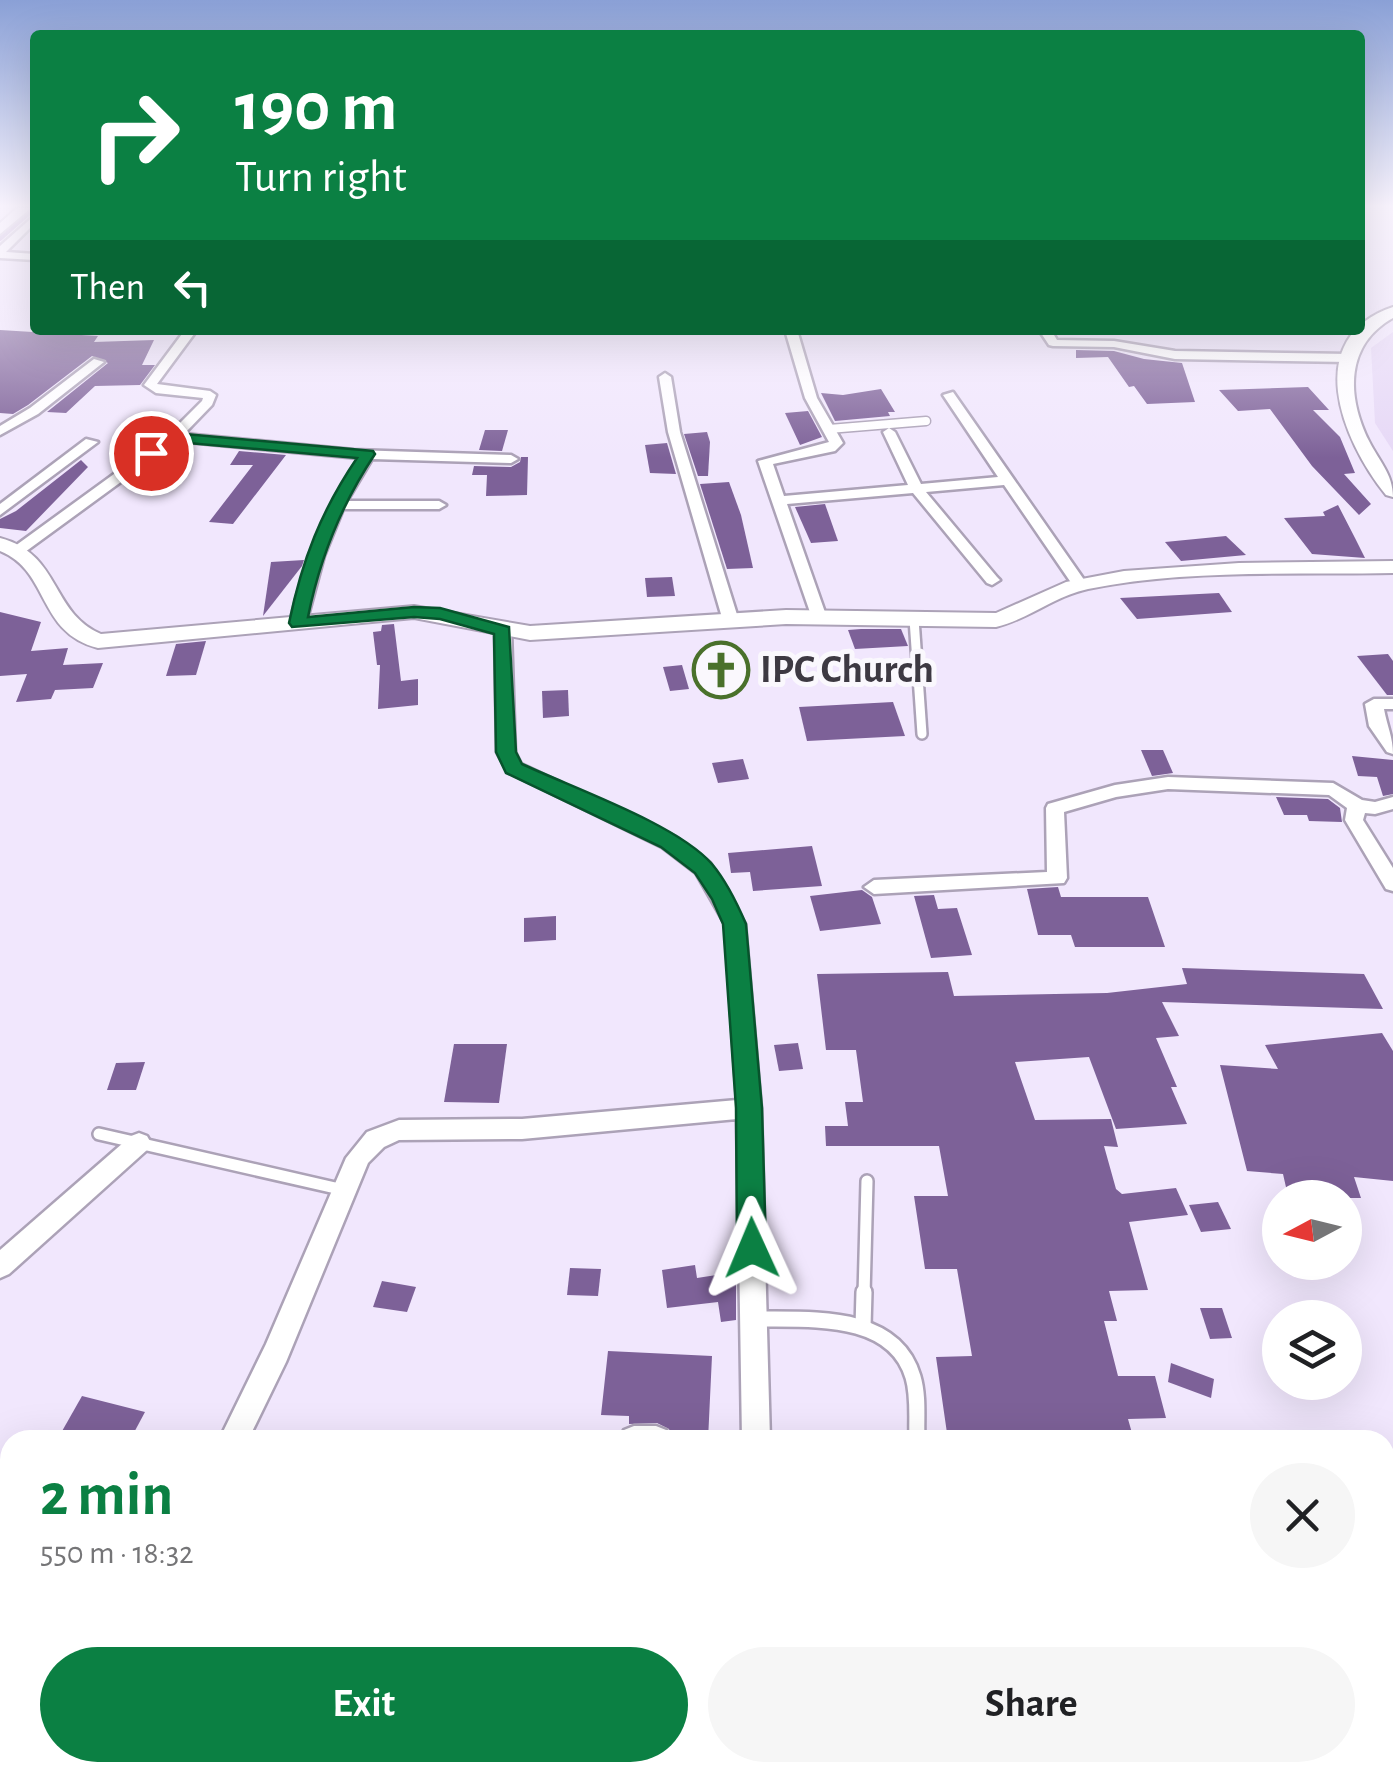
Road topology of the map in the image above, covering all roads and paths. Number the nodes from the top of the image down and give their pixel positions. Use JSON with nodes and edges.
{"nodes":[{"id":1,"x":1393,"y":312,"type":"edge"},
{"id":2,"x":1365,"y":329,"type":"edge"},
{"id":3,"x":187,"y":335,"type":"edge"},
{"id":4,"x":792,"y":335,"type":"edge"},
{"id":5,"x":1047,"y":335,"type":"edge"},
{"id":6,"x":1112,"y":335,"type":"edge"},
{"id":7,"x":1360,"y":335,"type":"edge"},
{"id":8,"x":1114,"y":344,"type":"junction"},
{"id":9,"x":1350,"y":358,"type":"junction"},
{"id":10,"x":98,"y":362,"type":"dead end"},
{"id":11,"x":665,"y":377,"type":"dead end"},
{"id":12,"x":950,"y":395,"type":"dead end"},
{"id":13,"x":926,"y":421,"type":"dead end"},
{"id":14,"x":829,"y":430,"type":"junction"},
{"id":15,"x":0,"y":432,"type":"edge"},
{"id":16,"x":889,"y":432,"type":"dead end"},
{"id":17,"x":174,"y":437,"type":"junction"},
{"id":18,"x":91,"y":442,"type":"dead end"},
{"id":19,"x":368,"y":454,"type":"junction"},
{"id":20,"x":511,"y":459,"type":"dead end"},
{"id":21,"x":1008,"y":480,"type":"junction"},
{"id":22,"x":916,"y":488,"type":"junction"},
{"id":23,"x":1393,"y":491,"type":"edge"},
{"id":24,"x":779,"y":501,"type":"junction"},
{"id":25,"x":337,"y":505,"type":"junction"},
{"id":26,"x":440,"y":505,"type":"dead end"},
{"id":27,"x":0,"y":511,"type":"edge"},
{"id":28,"x":10,"y":546,"type":"edge"},
{"id":29,"x":1393,"y":567,"type":"edge"},
{"id":30,"x":992,"y":580,"type":"dead end"},
{"id":31,"x":1079,"y":584,"type":"junction"},
{"id":32,"x":818,"y":618,"type":"junction"},
{"id":33,"x":914,"y":619,"type":"junction"},
{"id":34,"x":732,"y":621,"type":"junction"},
{"id":35,"x":298,"y":623,"type":"junction"},
{"id":36,"x":503,"y":630,"type":"junction"},
{"id":37,"x":1393,"y":704,"type":"edge"},
{"id":38,"x":922,"y":734,"type":"dead end"},
{"id":39,"x":1393,"y":748,"type":"edge"},
{"id":40,"x":1393,"y":803,"type":"edge"},
{"id":41,"x":1357,"y":806,"type":"junction"},
{"id":42,"x":1393,"y":884,"type":"edge"},
{"id":43,"x":874,"y":887,"type":"dead end"},
{"id":44,"x":749,"y":1108,"type":"junction"},
{"id":45,"x":99,"y":1134,"type":"dead end"},
{"id":46,"x":138,"y":1143,"type":"junction"},
{"id":47,"x":867,"y":1181,"type":"dead end"},
{"id":48,"x":344,"y":1190,"type":"junction"},
{"id":49,"x":0,"y":1266,"type":"edge"},
{"id":50,"x":753,"y":1319,"type":"junction"},
{"id":51,"x":863,"y":1327,"type":"junction"},
{"id":52,"x":238,"y":1430,"type":"edge"},
{"id":53,"x":756,"y":1430,"type":"edge"},
{"id":54,"x":916,"y":1430,"type":"edge"}],
"edges":[{"from":1,"to":2,"type":"street"},
{"from":3,"to":17,"type":"street"},
{"from":4,"to":14,"type":"street"},
{"from":5,"to":8,"type":"street"},
{"from":6,"to":8,"type":"street"},
{"from":7,"to":9,"type":"street"},
{"from":8,"to":9,"type":"street"},
{"from":9,"to":23,"type":"street"},
{"from":10,"to":15,"type":"street"},
{"from":11,"to":34,"type":"street"},
{"from":12,"to":21,"type":"street"},
{"from":13,"to":14,"type":"lane"},
{"from":14,"to":24,"type":"street"},
{"from":16,"to":22,"type":"street"},
{"from":17,"to":19,"type":"street"},
{"from":17,"to":28,"type":"street"},
{"from":18,"to":27,"type":"street"},
{"from":19,"to":20,"type":"street"},
{"from":19,"to":25,"type":"street"},
{"from":21,"to":22,"type":"street"},
{"from":21,"to":31,"type":"street"},
{"from":22,"to":24,"type":"street"},
{"from":22,"to":30,"type":"street"},
{"from":24,"to":32,"type":"street"},
{"from":25,"to":26,"type":"street"},
{"from":25,"to":35,"type":"street"},
{"from":28,"to":35,"type":"street"},
{"from":29,"to":31,"type":"street"},
{"from":31,"to":33,"type":"street"},
{"from":32,"to":33,"type":"street"},
{"from":32,"to":34,"type":"street"},
{"from":33,"to":38,"type":"lane"},
{"from":34,"to":36,"type":"street"},
{"from":35,"to":36,"type":"street"},
{"from":36,"to":44,"type":"street"},
{"from":37,"to":39,"type":"street"},
{"from":40,"to":41,"type":"street"},
{"from":41,"to":42,"type":"street"},
{"from":41,"to":43,"type":"street"},
{"from":44,"to":48,"type":"street"},
{"from":44,"to":50,"type":"street"},
{"from":45,"to":46,"type":"lane"},
{"from":46,"to":48,"type":"lane"},
{"from":46,"to":49,"type":"street"},
{"from":47,"to":51,"type":"lane"},
{"from":48,"to":52,"type":"street"},
{"from":50,"to":51,"type":"lane"},
{"from":50,"to":53,"type":"street"},
{"from":51,"to":54,"type":"lane"}]}
